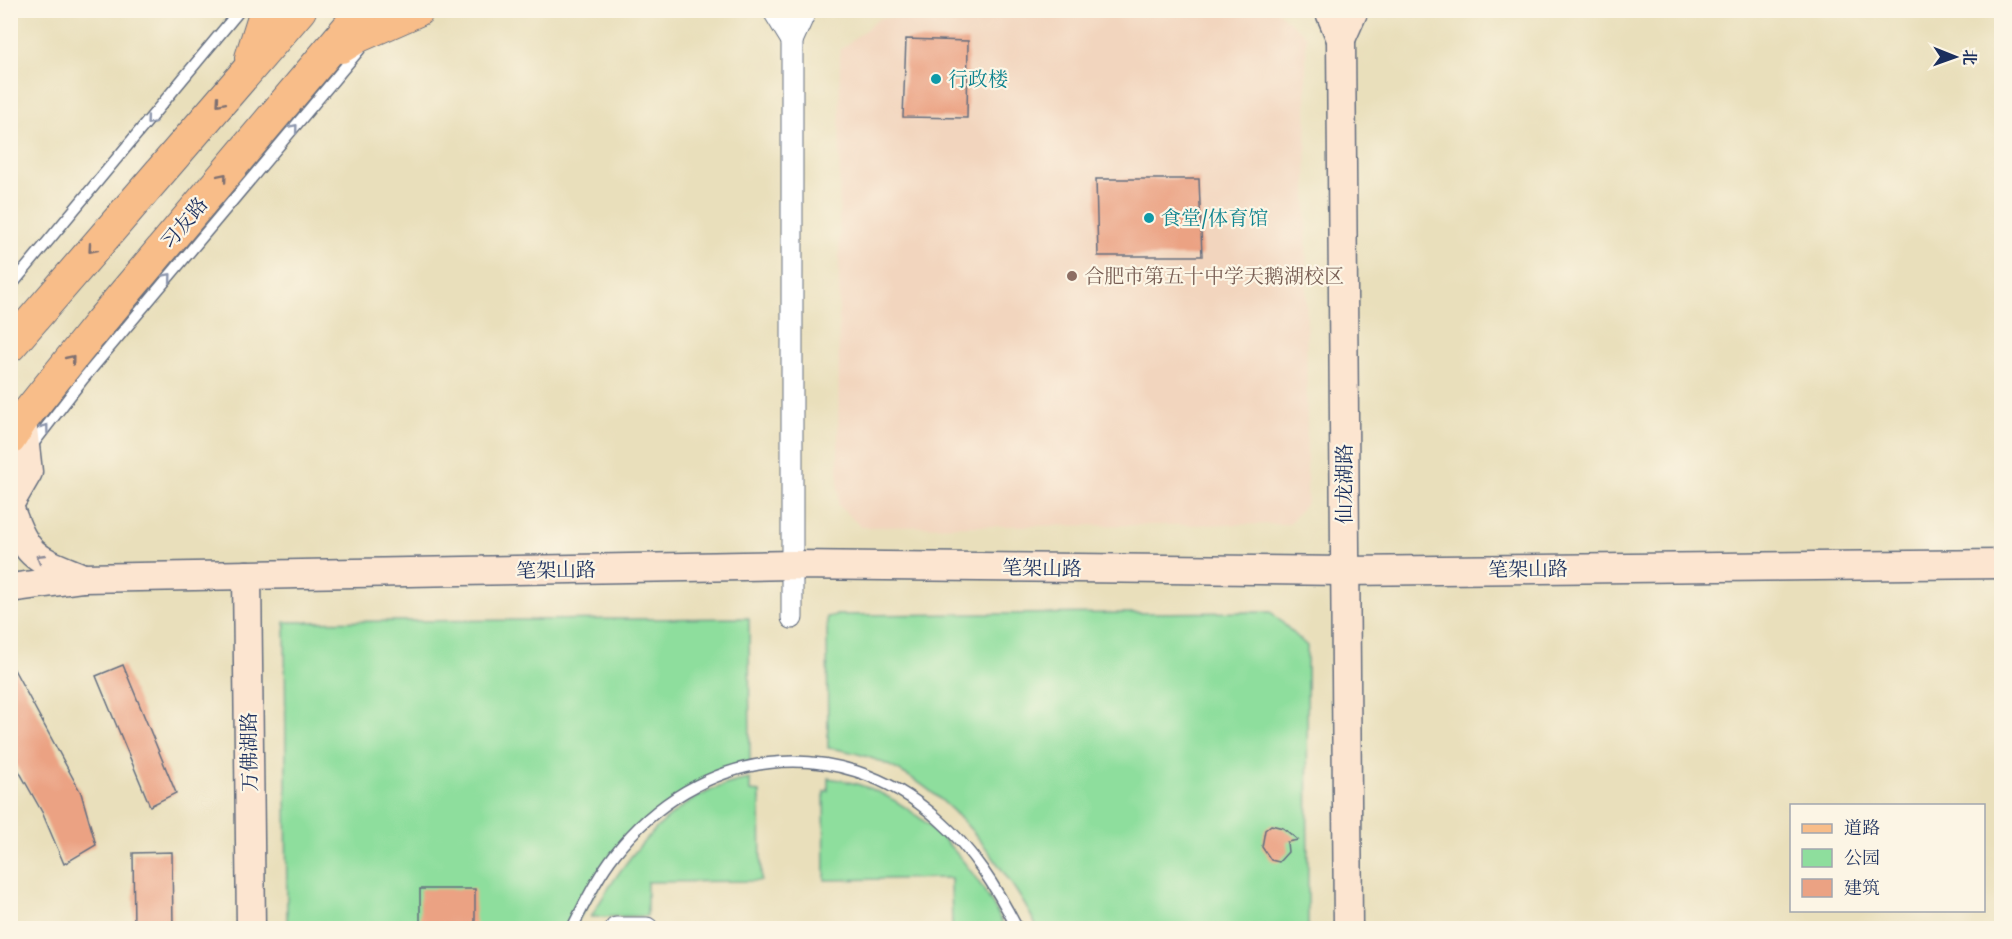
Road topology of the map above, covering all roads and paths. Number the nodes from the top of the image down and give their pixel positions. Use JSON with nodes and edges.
{"nodes":[{"id":1,"x":240,"y":10,"type":"edge"},
{"id":2,"x":266,"y":10,"type":"edge"},
{"id":3,"x":300,"y":10,"type":"edge"},
{"id":4,"x":418,"y":10,"type":"edge"},
{"id":5,"x":773,"y":10,"type":"edge"},
{"id":6,"x":806,"y":10,"type":"edge"},
{"id":7,"x":1329,"y":10,"type":"edge"},
{"id":8,"x":1354,"y":10,"type":"edge"},
{"id":9,"x":384,"y":14,"type":"edge"},
{"id":10,"x":1341,"y":39,"type":"junction"},
{"id":11,"x":792,"y":41,"type":"junction"},
{"id":12,"x":243,"y":75,"type":"junction"},
{"id":13,"x":10,"y":287,"type":"edge"},
{"id":14,"x":10,"y":346,"type":"edge"},
{"id":15,"x":18,"y":445,"type":"edge"},
{"id":16,"x":10,"y":503,"type":"edge"},
{"id":17,"x":10,"y":509,"type":"edge"},
{"id":18,"x":2001,"y":564,"type":"edge"},
{"id":19,"x":793,"y":565,"type":"junction"},
{"id":20,"x":1344,"y":571,"type":"junction"},
{"id":21,"x":247,"y":575,"type":"junction"},
{"id":22,"x":83,"y":578,"type":"junction"},
{"id":23,"x":10,"y":588,"type":"edge"},
{"id":24,"x":792,"y":618,"type":"dead end"},
{"id":25,"x":251,"y":928,"type":"edge"},
{"id":26,"x":572,"y":928,"type":"edge"},
{"id":27,"x":616,"y":928,"type":"edge"},
{"id":28,"x":647,"y":928,"type":"edge"},
{"id":29,"x":1017,"y":928,"type":"edge"},
{"id":30,"x":1348,"y":928,"type":"edge"}],
"edges":[{"from":1,"to":13,"type":"lane","one_way":true},
{"from":2,"to":12,"type":"main road"},
{"from":3,"to":12,"type":"main road"},
{"from":4,"to":9,"type":"main road"},
{"from":5,"to":11,"type":"street"},
{"from":6,"to":11,"type":"street"},
{"from":7,"to":10,"type":"street"},
{"from":8,"to":10,"type":"street"},
{"from":15,"to":9,"type":"lane","one_way":true},
{"from":15,"to":9,"type":"main road","name":"习友路","one_way":true},
{"from":10,"to":20,"type":"street","name":"仙龙湖路"},
{"from":11,"to":19,"type":"street"},
{"from":12,"to":14,"type":"main road","one_way":true},
{"from":15,"to":16,"type":"street"},
{"from":22,"to":17,"type":"street","one_way":true},
{"from":18,"to":20,"type":"street","name":"笔架山路"},
{"from":19,"to":20,"type":"street","name":"笔架山路"},
{"from":19,"to":21,"type":"street","name":"笔架山路"},
{"from":19,"to":24,"type":"street"},
{"from":20,"to":30,"type":"street","name":"仙龙湖路"},
{"from":21,"to":22,"type":"street","name":"笔架山路"},
{"from":21,"to":25,"type":"street","name":"万佛湖路"},
{"from":22,"to":23,"type":"street","name":"笔架山路"},
{"from":26,"to":29,"type":"lane"},
{"from":27,"to":28,"type":"street"}]}
